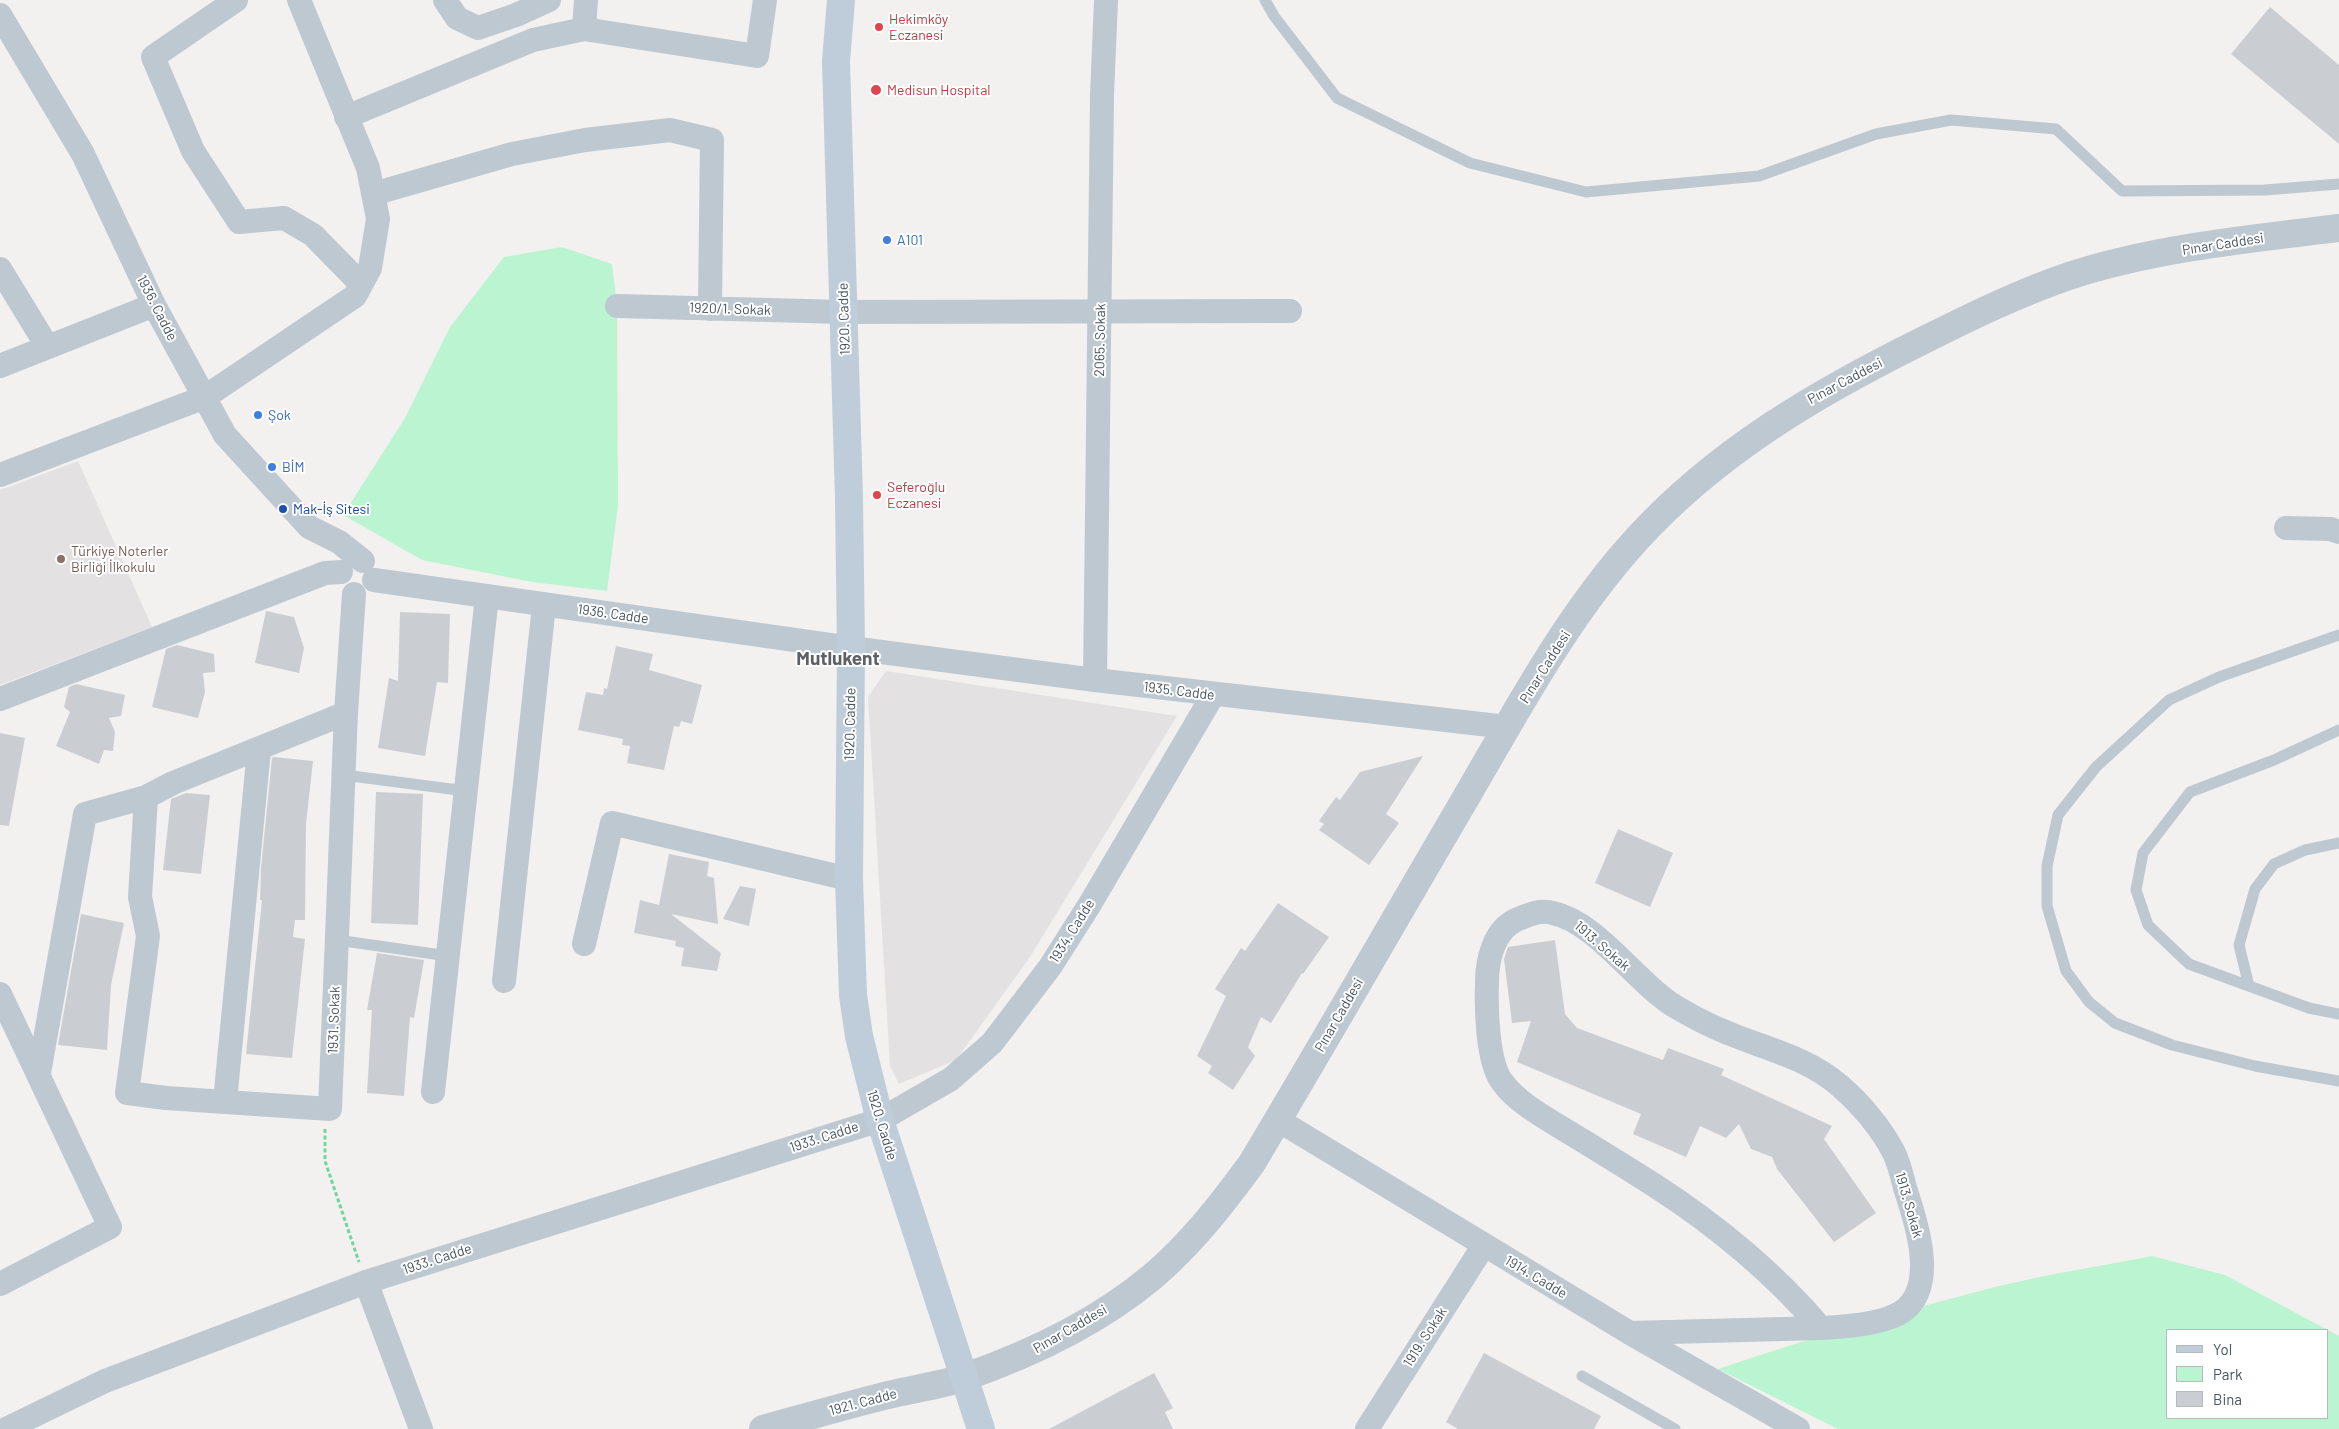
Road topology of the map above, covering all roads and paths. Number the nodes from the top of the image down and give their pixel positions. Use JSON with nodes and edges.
{"nodes":[{"id":1,"x":236,"y":0,"type":"edge"},
{"id":2,"x":299,"y":0,"type":"edge"},
{"id":3,"x":445,"y":0,"type":"edge"},
{"id":4,"x":549,"y":0,"type":"edge"},
{"id":5,"x":586,"y":0,"type":"edge"},
{"id":6,"x":765,"y":0,"type":"edge"},
{"id":7,"x":841,"y":0,"type":"edge"},
{"id":8,"x":1106,"y":0,"type":"edge"},
{"id":9,"x":1265,"y":0,"type":"edge"},
{"id":10,"x":0,"y":15,"type":"edge"},
{"id":11,"x":584,"y":29,"type":"junction"},
{"id":12,"x":346,"y":117,"type":"junction"},
{"id":13,"x":2339,"y":184,"type":"edge"},
{"id":14,"x":373,"y":194,"type":"junction"},
{"id":15,"x":2339,"y":228,"type":"edge"},
{"id":16,"x":0,"y":270,"type":"edge"},
{"id":17,"x":361,"y":284,"type":"junction"},
{"id":18,"x":154,"y":305,"type":"junction"},
{"id":19,"x":617,"y":306,"type":"dead end"},
{"id":20,"x":710,"y":309,"type":"junction"},
{"id":21,"x":1290,"y":311,"type":"dead end"},
{"id":22,"x":844,"y":312,"type":"junction"},
{"id":23,"x":1100,"y":312,"type":"junction"},
{"id":24,"x":47,"y":346,"type":"junction"},
{"id":25,"x":0,"y":366,"type":"edge"},
{"id":26,"x":204,"y":398,"type":"junction"},
{"id":27,"x":0,"y":475,"type":"edge"},
{"id":28,"x":2286,"y":528,"type":"dead end"},
{"id":29,"x":2339,"y":532,"type":"edge"},
{"id":30,"x":369,"y":570,"type":"junction"},
{"id":31,"x":341,"y":572,"type":"junction"},
{"id":32,"x":354,"y":594,"type":"junction"},
{"id":33,"x":487,"y":596,"type":"junction"},
{"id":34,"x":544,"y":605,"type":"junction"},
{"id":35,"x":2339,"y":635,"type":"edge"},
{"id":36,"x":851,"y":648,"type":"junction"},
{"id":37,"x":1095,"y":680,"type":"junction"},
{"id":38,"x":1213,"y":695,"type":"junction"},
{"id":39,"x":0,"y":699,"type":"edge"},
{"id":40,"x":346,"y":713,"type":"junction"},
{"id":41,"x":1507,"y":727,"type":"junction"},
{"id":42,"x":2339,"y":730,"type":"edge"},
{"id":43,"x":260,"y":750,"type":"junction"},
{"id":44,"x":344,"y":775,"type":"junction"},
{"id":45,"x":466,"y":791,"type":"junction"},
{"id":46,"x":146,"y":798,"type":"junction"},
{"id":47,"x":2339,"y":843,"type":"edge"},
{"id":48,"x":849,"y":879,"type":"junction"},
{"id":49,"x":337,"y":940,"type":"junction"},
{"id":50,"x":584,"y":944,"type":"dead end"},
{"id":51,"x":448,"y":956,"type":"junction"},
{"id":52,"x":504,"y":981,"type":"dead end"},
{"id":53,"x":2249,"y":986,"type":"junction"},
{"id":54,"x":0,"y":994,"type":"edge"},
{"id":55,"x":2339,"y":1014,"type":"edge"},
{"id":56,"x":39,"y":1073,"type":"junction"},
{"id":57,"x":2339,"y":1081,"type":"edge"},
{"id":58,"x":433,"y":1092,"type":"dead end"},
{"id":59,"x":225,"y":1101,"type":"junction"},
{"id":60,"x":330,"y":1109,"type":"junction"},
{"id":61,"x":880,"y":1120,"type":"junction"},
{"id":62,"x":1278,"y":1120,"type":"junction"},
{"id":63,"x":1484,"y":1245,"type":"junction"},
{"id":64,"x":366,"y":1282,"type":"junction"},
{"id":65,"x":0,"y":1284,"type":"edge"},
{"id":66,"x":1821,"y":1328,"type":"junction"},
{"id":67,"x":1630,"y":1333,"type":"junction"},
{"id":68,"x":1582,"y":1376,"type":"dead end"},
{"id":69,"x":964,"y":1378,"type":"junction"},
{"id":70,"x":6,"y":1429,"type":"edge"},
{"id":71,"x":421,"y":1429,"type":"edge"},
{"id":72,"x":763,"y":1429,"type":"edge"},
{"id":73,"x":981,"y":1429,"type":"edge"},
{"id":74,"x":1367,"y":1429,"type":"edge"},
{"id":75,"x":1675,"y":1429,"type":"edge"},
{"id":76,"x":1798,"y":1429,"type":"edge"}],
"edges":[{"from":1,"to":17,"type":"street"},
{"from":2,"to":12,"type":"street"},
{"from":3,"to":4,"type":"street"},
{"from":5,"to":11,"type":"street"},
{"from":6,"to":11,"type":"street"},
{"from":7,"to":22,"type":"main road","name":"1920. Cadde"},
{"from":8,"to":23,"type":"street","name":"2065. Sokak"},
{"from":9,"to":13,"type":"lane"},
{"from":10,"to":18,"type":"street","name":"1936. Cadde"},
{"from":11,"to":12,"type":"street"},
{"from":12,"to":14,"type":"street"},
{"from":14,"to":17,"type":"street"},
{"from":14,"to":20,"type":"street"},
{"from":15,"to":41,"type":"street","name":"Pınar Caddesi"},
{"from":16,"to":24,"type":"street"},
{"from":17,"to":26,"type":"street"},
{"from":18,"to":24,"type":"street"},
{"from":18,"to":26,"type":"street","name":"1936. Cadde"},
{"from":19,"to":20,"type":"street","name":"1920/1. Sokak"},
{"from":20,"to":22,"type":"street","name":"1920/1. Sokak"},
{"from":21,"to":23,"type":"street","name":"1920/1. Sokak"},
{"from":22,"to":23,"type":"street","name":"1920/1. Sokak"},
{"from":22,"to":36,"type":"main road","name":"1920. Cadde"},
{"from":23,"to":37,"type":"street","name":"2065. Sokak"},
{"from":24,"to":25,"type":"street"},
{"from":26,"to":27,"type":"street"},
{"from":26,"to":30,"type":"street","name":"1936. Cadde"},
{"from":28,"to":29,"type":"street"},
{"from":30,"to":31,"type":"street"},
{"from":30,"to":32,"type":"street"},
{"from":30,"to":33,"type":"street","name":"1936. Cadde"},
{"from":31,"to":32,"type":"street"},
{"from":31,"to":39,"type":"street"},
{"from":32,"to":40,"type":"street","name":"1931. Sokak"},
{"from":33,"to":34,"type":"street","name":"1936. Cadde"},
{"from":33,"to":45,"type":"street"},
{"from":34,"to":36,"type":"street","name":"1936. Cadde"},
{"from":34,"to":52,"type":"street"},
{"from":35,"to":57,"type":"lane"},
{"from":36,"to":37,"type":"street","name":"1935. Cadde"},
{"from":36,"to":48,"type":"main road","name":"1920. Cadde"},
{"from":37,"to":38,"type":"street","name":"1935. Cadde"},
{"from":38,"to":41,"type":"street","name":"1935. Cadde"},
{"from":38,"to":61,"type":"street","name":"1934. Cadde"},
{"from":40,"to":43,"type":"street"},
{"from":40,"to":44,"type":"street","name":"1931. Sokak"},
{"from":41,"to":62,"type":"street","name":"Pınar Caddesi"},
{"from":42,"to":53,"type":"lane"},
{"from":43,"to":46,"type":"street"},
{"from":43,"to":59,"type":"street"},
{"from":44,"to":45,"type":"lane"},
{"from":44,"to":49,"type":"street","name":"1931. Sokak"},
{"from":45,"to":51,"type":"street"},
{"from":46,"to":56,"type":"street"},
{"from":46,"to":59,"type":"street"},
{"from":47,"to":53,"type":"lane"},
{"from":48,"to":50,"type":"street"},
{"from":48,"to":61,"type":"main road","name":"1920. Cadde"},
{"from":49,"to":51,"type":"lane"},
{"from":49,"to":60,"type":"street","name":"1931. Sokak"},
{"from":51,"to":58,"type":"street"},
{"from":53,"to":55,"type":"lane"},
{"from":54,"to":56,"type":"street"},
{"from":56,"to":65,"type":"street"},
{"from":59,"to":60,"type":"street"},
{"from":60,"to":64,"type":"path"},
{"from":61,"to":64,"type":"street","name":"1933. Cadde"},
{"from":61,"to":69,"type":"main road","name":"1920. Cadde"},
{"from":62,"to":63,"type":"street","name":"1914. Cadde"},
{"from":62,"to":69,"type":"street","name":"Pınar Caddesi"},
{"from":63,"to":67,"type":"street","name":"1914. Cadde"},
{"from":63,"to":74,"type":"street","name":"1919. Sokak"},
{"from":64,"to":70,"type":"street","name":"1933. Cadde"},
{"from":64,"to":71,"type":"street"},
{"from":66,"to":66,"type":"street","name":"1913. Sokak"},
{"from":66,"to":67,"type":"street","name":"1913. Sokak"},
{"from":67,"to":76,"type":"street","name":"1914. Cadde"},
{"from":68,"to":75,"type":"lane"},
{"from":69,"to":72,"type":"street","name":"1921. Cadde"},
{"from":69,"to":73,"type":"main road","name":"1920. Cadde"}]}
